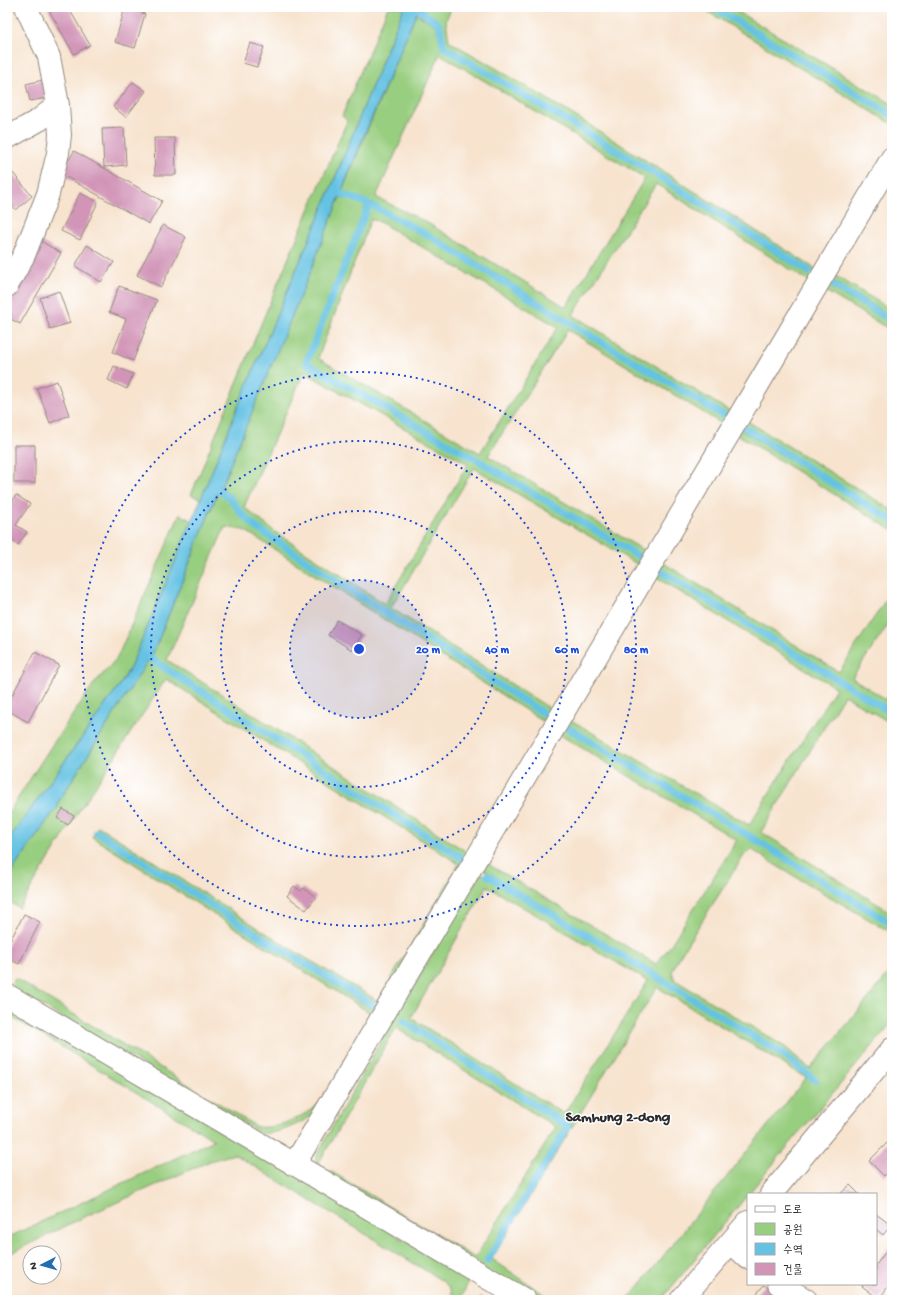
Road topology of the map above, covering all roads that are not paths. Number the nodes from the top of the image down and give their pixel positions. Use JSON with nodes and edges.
{"nodes":[{"id":1,"x":26,"y":7,"type":"edge"},
{"id":2,"x":58,"y":106,"type":"junction"},
{"id":3,"x":7,"y":138,"type":"edge"},
{"id":4,"x":892,"y":158,"type":"edge"},
{"id":5,"x":7,"y":286,"type":"edge"},
{"id":6,"x":7,"y":995,"type":"edge"},
{"id":7,"x":892,"y":1049,"type":"edge"},
{"id":8,"x":294,"y":1165,"type":"junction"},
{"id":9,"x":772,"y":1193,"type":"edge"},
{"id":10,"x":747,"y":1223,"type":"edge"},
{"id":11,"x":731,"y":1242,"type":"junction"},
{"id":12,"x":747,"y":1257,"type":"edge"},
{"id":13,"x":781,"y":1285,"type":"edge"},
{"id":14,"x":525,"y":1300,"type":"edge"},
{"id":15,"x":681,"y":1300,"type":"edge"},
{"id":16,"x":806,"y":1300,"type":"edge"}],
"edges":[{"from":1,"to":2,"type":"street"},
{"from":2,"to":3,"type":"street"},
{"from":2,"to":5,"type":"street"},
{"from":4,"to":8,"type":"street"},
{"from":6,"to":8,"type":"street"},
{"from":7,"to":9,"type":"street"},
{"from":8,"to":14,"type":"street"},
{"from":10,"to":11,"type":"street"},
{"from":11,"to":12,"type":"street"},
{"from":11,"to":15,"type":"street"},
{"from":13,"to":16,"type":"street"}]}
